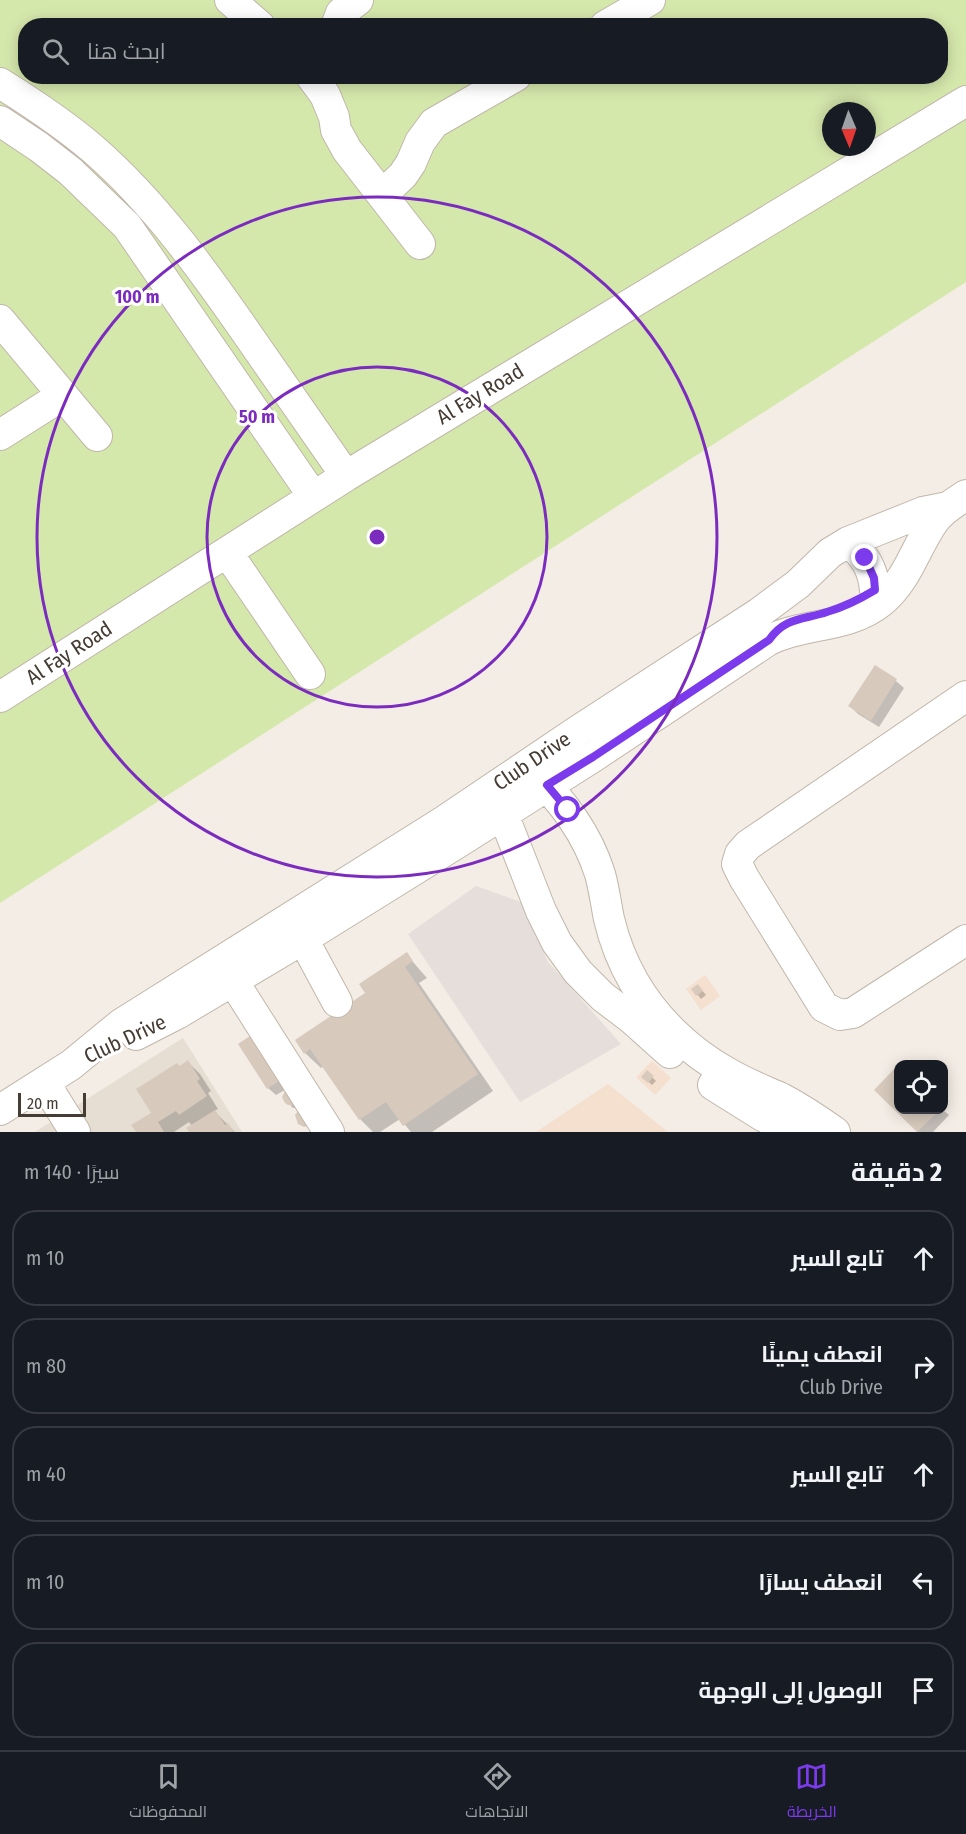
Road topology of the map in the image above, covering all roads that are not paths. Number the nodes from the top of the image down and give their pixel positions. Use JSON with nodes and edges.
{"nodes":[{"id":1,"x":230,"y":0,"type":"edge"},
{"id":2,"x":358,"y":0,"type":"edge"},
{"id":3,"x":650,"y":0,"type":"edge"},
{"id":4,"x":251,"y":18,"type":"edge"},
{"id":5,"x":339,"y":18,"type":"edge"},
{"id":6,"x":619,"y":18,"type":"edge"},
{"id":7,"x":0,"y":83,"type":"edge"},
{"id":8,"x":320,"y":84,"type":"edge"},
{"id":9,"x":502,"y":84,"type":"edge"},
{"id":10,"x":966,"y":101,"type":"edge"},
{"id":11,"x":0,"y":121,"type":"edge"},
{"id":12,"x":382,"y":195,"type":"junction"},
{"id":13,"x":420,"y":244,"type":"dead end"},
{"id":14,"x":0,"y":320,"type":"edge"},
{"id":15,"x":63,"y":395,"type":"junction"},
{"id":16,"x":0,"y":435,"type":"edge"},
{"id":17,"x":97,"y":436,"type":"dead end"},
{"id":18,"x":346,"y":476,"type":"junction"},
{"id":19,"x":313,"y":496,"type":"junction"},
{"id":20,"x":957,"y":501,"type":"edge"},
{"id":21,"x":926,"y":536,"type":"junction"},
{"id":22,"x":848,"y":542,"type":"junction"},
{"id":23,"x":227,"y":552,"type":"junction"},
{"id":24,"x":875,"y":590,"type":"junction"},
{"id":25,"x":769,"y":640,"type":"junction"},
{"id":26,"x":310,"y":674,"type":"dead end"},
{"id":27,"x":966,"y":696,"type":"edge"},
{"id":28,"x":0,"y":697,"type":"edge"},
{"id":29,"x":536,"y":776,"type":"junction"},
{"id":30,"x":498,"y":801,"type":"junction"},
{"id":31,"x":303,"y":939,"type":"junction"},
{"id":32,"x":966,"y":940,"type":"edge"},
{"id":33,"x":233,"y":981,"type":"junction"},
{"id":34,"x":337,"y":1002,"type":"dead end"},
{"id":35,"x":71,"y":1065,"type":"junction"},
{"id":36,"x":44,"y":1082,"type":"junction"},
{"id":37,"x":0,"y":1110,"type":"edge"},
{"id":38,"x":75,"y":1132,"type":"edge"},
{"id":39,"x":329,"y":1132,"type":"edge"},
{"id":40,"x":792,"y":1132,"type":"edge"},
{"id":41,"x":823,"y":1132,"type":"edge"},
{"id":42,"x":828,"y":1132,"type":"edge"},
{"id":43,"x":835,"y":1132,"type":"edge"}],
"edges":[{"from":1,"to":4,"type":"street"},
{"from":2,"to":5,"type":"street"},
{"from":3,"to":6,"type":"street"},
{"from":7,"to":18,"type":"street"},
{"from":8,"to":12,"type":"street"},
{"from":9,"to":12,"type":"street"},
{"from":10,"to":18,"type":"street","name":"Al Fay Road"},
{"from":11,"to":19,"type":"street"},
{"from":12,"to":13,"type":"street"},
{"from":14,"to":15,"type":"street"},
{"from":15,"to":16,"type":"street"},
{"from":15,"to":17,"type":"street"},
{"from":18,"to":19,"type":"street","name":"Al Fay Road"},
{"from":19,"to":23,"type":"street","name":"Al Fay Road"},
{"from":20,"to":21,"type":"street","name":"Club Drive"},
{"from":20,"to":22,"type":"street","name":"Club Drive"},
{"from":21,"to":24,"type":"street"},
{"from":21,"to":25,"type":"street","name":"Club Drive"},
{"from":22,"to":24,"type":"street"},
{"from":22,"to":29,"type":"street","name":"Club Drive"},
{"from":23,"to":26,"type":"street"},
{"from":23,"to":28,"type":"street","name":"Al Fay Road"},
{"from":24,"to":25,"type":"street"},
{"from":25,"to":29,"type":"street","name":"Club Drive"},
{"from":27,"to":32,"type":"street"},
{"from":29,"to":30,"type":"street","name":"Club Drive"},
{"from":29,"to":43,"type":"street"},
{"from":30,"to":31,"type":"street","name":"Club Drive"},
{"from":30,"to":35,"type":"street","name":"Club Drive"},
{"from":30,"to":40,"type":"street"},
{"from":31,"to":33,"type":"street","name":"Club Drive"},
{"from":31,"to":34,"type":"street"},
{"from":33,"to":35,"type":"street","name":"Club Drive"},
{"from":33,"to":39,"type":"street"},
{"from":35,"to":36,"type":"street"},
{"from":36,"to":37,"type":"street"},
{"from":36,"to":38,"type":"street"},
{"from":41,"to":42,"type":"street"}]}
